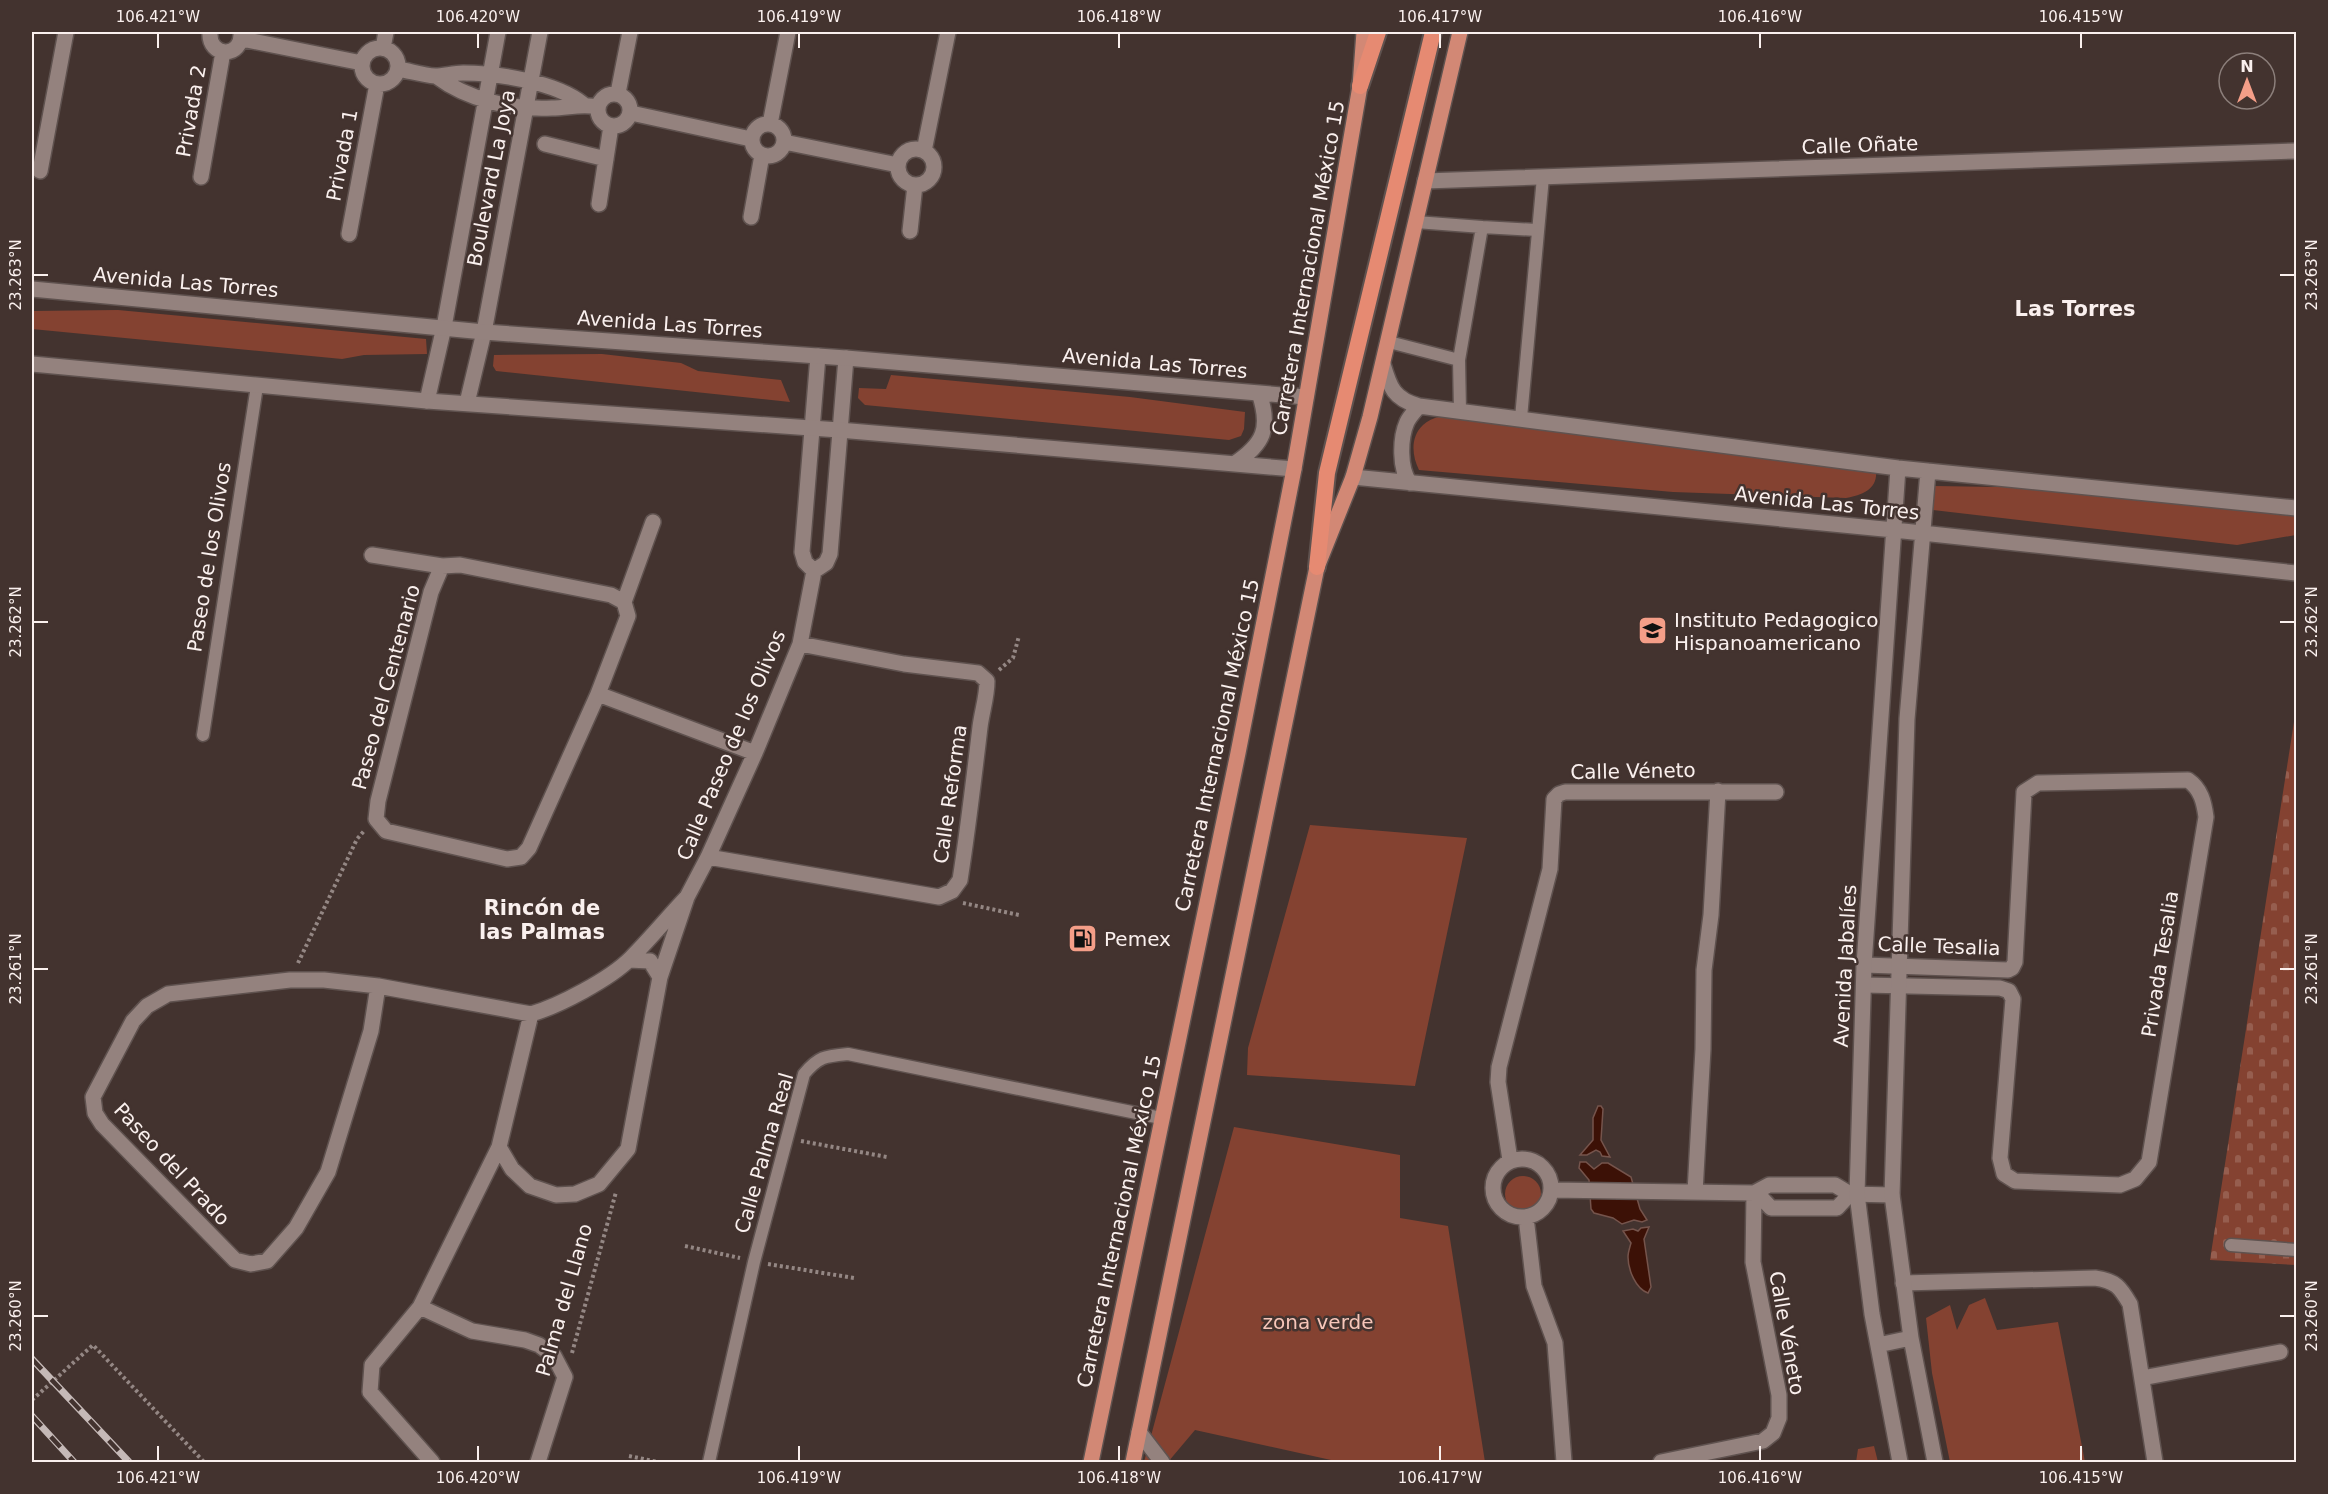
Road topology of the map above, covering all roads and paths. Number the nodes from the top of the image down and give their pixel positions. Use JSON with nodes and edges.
{"nodes":[{"id":1,"x":66,"y":32,"type":"edge"},
{"id":2,"x":207,"y":32,"type":"edge"},
{"id":3,"x":386,"y":32,"type":"edge"},
{"id":4,"x":498,"y":32,"type":"edge"},
{"id":5,"x":540,"y":32,"type":"edge"},
{"id":6,"x":630,"y":32,"type":"edge"},
{"id":7,"x":788,"y":32,"type":"edge"},
{"id":8,"x":948,"y":32,"type":"edge"},
{"id":9,"x":1364,"y":32,"type":"edge"},
{"id":10,"x":1378,"y":32,"type":"edge"},
{"id":11,"x":1433,"y":32,"type":"edge"},
{"id":12,"x":1460,"y":32,"type":"edge"},
{"id":13,"x":242,"y":35,"type":"edge"},
{"id":14,"x":383,"y":48,"type":"junction"},
{"id":15,"x":223,"y":52,"type":"junction"},
{"id":16,"x":362,"y":63,"type":"junction"},
{"id":17,"x":398,"y":69,"type":"junction"},
{"id":18,"x":490,"y":75,"type":"junction"},
{"id":19,"x":436,"y":76,"type":"junction"},
{"id":20,"x":531,"y":83,"type":"junction"},
{"id":21,"x":377,"y":84,"type":"junction"},
{"id":22,"x":1360,"y":86,"type":"junction"},
{"id":23,"x":618,"y":93,"type":"junction"},
{"id":24,"x":485,"y":100,"type":"junction"},
{"id":25,"x":583,"y":104,"type":"junction"},
{"id":26,"x":526,"y":107,"type":"junction"},
{"id":27,"x":598,"y":107,"type":"junction"},
{"id":28,"x":631,"y":113,"type":"junction"},
{"id":29,"x":770,"y":124,"type":"junction"},
{"id":30,"x":612,"y":126,"type":"junction"},
{"id":31,"x":751,"y":139,"type":"junction"},
{"id":32,"x":784,"y":142,"type":"junction"},
{"id":33,"x":545,"y":144,"type":"dead end"},
{"id":34,"x":924,"y":151,"type":"junction"},
{"id":35,"x":2296,"y":151,"type":"edge"},
{"id":36,"x":762,"y":155,"type":"junction"},
{"id":37,"x":606,"y":159,"type":"junction"},
{"id":38,"x":898,"y":165,"type":"junction"},
{"id":39,"x":40,"y":171,"type":"dead end"},
{"id":40,"x":201,"y":177,"type":"dead end"},
{"id":41,"x":1543,"y":177,"type":"junction"},
{"id":42,"x":1425,"y":181,"type":"junction"},
{"id":43,"x":915,"y":185,"type":"junction"},
{"id":44,"x":599,"y":204,"type":"dead end"},
{"id":45,"x":751,"y":217,"type":"dead end"},
{"id":46,"x":1416,"y":222,"type":"junction"},
{"id":47,"x":1482,"y":227,"type":"junction"},
{"id":48,"x":1537,"y":230,"type":"junction"},
{"id":49,"x":910,"y":231,"type":"dead end"},
{"id":50,"x":349,"y":234,"type":"dead end"},
{"id":51,"x":32,"y":289,"type":"edge"},
{"id":52,"x":444,"y":327,"type":"junction"},
{"id":53,"x":484,"y":332,"type":"junction"},
{"id":54,"x":1389,"y":342,"type":"junction"},
{"id":55,"x":818,"y":356,"type":"junction"},
{"id":56,"x":846,"y":358,"type":"junction"},
{"id":57,"x":1459,"y":360,"type":"junction"},
{"id":58,"x":32,"y":364,"type":"edge"},
{"id":59,"x":1383,"y":364,"type":"junction"},
{"id":60,"x":257,"y":386,"type":"junction"},
{"id":61,"x":1259,"y":393,"type":"junction"},
{"id":62,"x":1306,"y":398,"type":"junction"},
{"id":63,"x":427,"y":400,"type":"junction"},
{"id":64,"x":466,"y":403,"type":"junction"},
{"id":65,"x":1419,"y":406,"type":"junction"},
{"id":66,"x":1460,"y":411,"type":"junction"},
{"id":67,"x":1521,"y":418,"type":"junction"},
{"id":68,"x":811,"y":428,"type":"junction"},
{"id":69,"x":839,"y":430,"type":"junction"},
{"id":70,"x":1234,"y":464,"type":"junction"},
{"id":71,"x":1898,"y":468,"type":"junction"},
{"id":72,"x":1294,"y":469,"type":"junction"},
{"id":73,"x":1928,"y":471,"type":"junction"},
{"id":74,"x":1353,"y":477,"type":"junction"},
{"id":75,"x":1410,"y":483,"type":"junction"},
{"id":76,"x":2296,"y":508,"type":"edge"},
{"id":77,"x":653,"y":522,"type":"dead end"},
{"id":78,"x":1894,"y":530,"type":"junction"},
{"id":79,"x":1922,"y":534,"type":"junction"},
{"id":80,"x":372,"y":555,"type":"dead end"},
{"id":81,"x":442,"y":566,"type":"junction"},
{"id":82,"x":1317,"y":567,"type":"junction"},
{"id":83,"x":814,"y":571,"type":"junction"},
{"id":84,"x":2296,"y":573,"type":"edge"},
{"id":85,"x":624,"y":602,"type":"junction"},
{"id":86,"x":1019,"y":636,"type":"dead end"},
{"id":87,"x":800,"y":644,"type":"junction"},
{"id":88,"x":987,"y":681,"type":"junction"},
{"id":89,"x":598,"y":694,"type":"junction"},
{"id":90,"x":203,"y":735,"type":"dead end"},
{"id":91,"x":755,"y":753,"type":"junction"},
{"id":92,"x":1718,"y":791,"type":"junction"},
{"id":93,"x":1776,"y":792,"type":"dead end"},
{"id":94,"x":376,"y":819,"type":"junction"},
{"id":95,"x":708,"y":857,"type":"junction"},
{"id":96,"x":687,"y":897,"type":"junction"},
{"id":97,"x":939,"y":897,"type":"junction"},
{"id":98,"x":1019,"y":915,"type":"dead end"},
{"id":99,"x":629,"y":960,"type":"junction"},
{"id":100,"x":1864,"y":965,"type":"junction"},
{"id":101,"x":1899,"y":966,"type":"junction"},
{"id":102,"x":2012,"y":968,"type":"joint"},
{"id":103,"x":660,"y":977,"type":"junction"},
{"id":104,"x":290,"y":980,"type":"junction"},
{"id":105,"x":1864,"y":984,"type":"junction"},
{"id":106,"x":378,"y":986,"type":"junction"},
{"id":107,"x":1898,"y":986,"type":"junction"},
{"id":108,"x":2009,"y":991,"type":"joint"},
{"id":109,"x":531,"y":1014,"type":"junction"},
{"id":110,"x":1161,"y":1118,"type":"junction"},
{"id":111,"x":786,"y":1138,"type":"junction"},
{"id":112,"x":499,"y":1147,"type":"junction"},
{"id":113,"x":886,"y":1157,"type":"dead end"},
{"id":114,"x":1510,"y":1160,"type":"junction"},
{"id":115,"x":617,"y":1189,"type":"dead end"},
{"id":116,"x":1551,"y":1190,"type":"junction"},
{"id":117,"x":1695,"y":1192,"type":"junction"},
{"id":118,"x":1755,"y":1193,"type":"junction"},
{"id":119,"x":1853,"y":1194,"type":"junction"},
{"id":120,"x":1892,"y":1195,"type":"junction"},
{"id":121,"x":1526,"y":1217,"type":"junction"},
{"id":122,"x":2231,"y":1245,"type":"dead end"},
{"id":123,"x":2296,"y":1251,"type":"edge"},
{"id":124,"x":1903,"y":1282,"type":"junction"},
{"id":125,"x":420,"y":1307,"type":"junction"},
{"id":126,"x":1911,"y":1338,"type":"junction"},
{"id":127,"x":1878,"y":1345,"type":"junction"},
{"id":128,"x":2280,"y":1352,"type":"dead end"},
{"id":129,"x":565,"y":1377,"type":"junction"},
{"id":130,"x":2142,"y":1378,"type":"junction"},
{"id":131,"x":32,"y":1400,"type":"edge"},
{"id":132,"x":1139,"y":1432,"type":"junction"},
{"id":133,"x":629,"y":1456,"type":"dead end"},
{"id":134,"x":204,"y":1462,"type":"edge"},
{"id":135,"x":432,"y":1462,"type":"edge"},
{"id":136,"x":538,"y":1462,"type":"edge"},
{"id":137,"x":658,"y":1462,"type":"edge"},
{"id":138,"x":709,"y":1462,"type":"edge"},
{"id":139,"x":1091,"y":1462,"type":"edge"},
{"id":140,"x":1133,"y":1462,"type":"edge"},
{"id":141,"x":1162,"y":1462,"type":"edge"},
{"id":142,"x":1564,"y":1462,"type":"edge"},
{"id":143,"x":1661,"y":1462,"type":"edge"},
{"id":144,"x":1900,"y":1462,"type":"edge"},
{"id":145,"x":1935,"y":1462,"type":"edge"},
{"id":146,"x":2155,"y":1462,"type":"edge"}],
"edges":[{"from":1,"to":39,"type":"street"},
{"from":2,"to":15,"type":"street"},
{"from":3,"to":14,"type":"street"},
{"from":4,"to":18,"type":"street","name":"Boulevard La Joya"},
{"from":5,"to":20,"type":"street","name":"Boulevard La Joya"},
{"from":6,"to":23,"type":"street"},
{"from":7,"to":29,"type":"street"},
{"from":8,"to":34,"type":"street"},
{"from":9,"to":22,"type":"main road","name":"Carretera Internacional México 15"},
{"from":10,"to":22,"type":"highway"},
{"from":11,"to":82,"type":"highway"},
{"from":12,"to":42,"type":"main road"},
{"from":13,"to":15,"type":"street"},
{"from":13,"to":16,"type":"street"},
{"from":14,"to":16,"type":"street"},
{"from":14,"to":17,"type":"street"},
{"from":15,"to":40,"type":"street","name":"Privada 2"},
{"from":16,"to":21,"type":"street"},
{"from":17,"to":19,"type":"street"},
{"from":17,"to":21,"type":"street"},
{"from":18,"to":19,"type":"street"},
{"from":18,"to":20,"type":"street"},
{"from":18,"to":24,"type":"street","name":"Boulevard La Joya"},
{"from":19,"to":24,"type":"street"},
{"from":20,"to":25,"type":"street"},
{"from":20,"to":26,"type":"street","name":"Boulevard La Joya"},
{"from":21,"to":50,"type":"street","name":"Privada 1"},
{"from":22,"to":62,"type":"main road","name":"Carretera Internacional México 15"},
{"from":23,"to":27,"type":"street"},
{"from":23,"to":28,"type":"street"},
{"from":24,"to":26,"type":"street"},
{"from":24,"to":52,"type":"street","name":"Boulevard La Joya"},
{"from":25,"to":26,"type":"street"},
{"from":25,"to":27,"type":"street"},
{"from":26,"to":53,"type":"street","name":"Boulevard La Joya"},
{"from":27,"to":30,"type":"street"},
{"from":28,"to":30,"type":"street"},
{"from":28,"to":31,"type":"street"},
{"from":29,"to":31,"type":"street"},
{"from":29,"to":32,"type":"street"},
{"from":30,"to":37,"type":"street"},
{"from":31,"to":36,"type":"street"},
{"from":32,"to":36,"type":"street"},
{"from":32,"to":38,"type":"street"},
{"from":33,"to":37,"type":"street"},
{"from":34,"to":38,"type":"street"},
{"from":34,"to":43,"type":"street"},
{"from":35,"to":41,"type":"street","name":"Calle Oñate"},
{"from":36,"to":45,"type":"street"},
{"from":37,"to":44,"type":"street"},
{"from":38,"to":43,"type":"street"},
{"from":41,"to":42,"type":"street","name":"Calle Oñate"},
{"from":41,"to":48,"type":"lane"},
{"from":42,"to":46,"type":"main road"},
{"from":43,"to":49,"type":"street"},
{"from":46,"to":47,"type":"lane"},
{"from":46,"to":54,"type":"main road"},
{"from":47,"to":48,"type":"lane"},
{"from":47,"to":57,"type":"lane"},
{"from":48,"to":67,"type":"lane"},
{"from":51,"to":52,"type":"street","name":"Avenida Las Torres"},
{"from":52,"to":53,"type":"street","name":"Avenida Las Torres"},
{"from":52,"to":63,"type":"street"},
{"from":53,"to":55,"type":"street","name":"Avenida Las Torres"},
{"from":53,"to":64,"type":"street"},
{"from":54,"to":57,"type":"lane"},
{"from":54,"to":59,"type":"main road"},
{"from":55,"to":56,"type":"street","name":"Avenida Las Torres"},
{"from":55,"to":68,"type":"street"},
{"from":56,"to":61,"type":"street","name":"Avenida Las Torres"},
{"from":56,"to":69,"type":"street","name":"Calle Paseo de los Olivos"},
{"from":57,"to":66,"type":"lane"},
{"from":58,"to":60,"type":"street"},
{"from":59,"to":65,"type":"street"},
{"from":59,"to":74,"type":"main road"},
{"from":60,"to":63,"type":"street"},
{"from":60,"to":90,"type":"lane","name":"Paseo de los Olivos"},
{"from":61,"to":62,"type":"street","name":"Avenida Las Torres"},
{"from":61,"to":70,"type":"street"},
{"from":62,"to":72,"type":"main road","name":"Carretera Internacional México 15"},
{"from":63,"to":64,"type":"street"},
{"from":64,"to":68,"type":"street"},
{"from":65,"to":66,"type":"street"},
{"from":65,"to":75,"type":"street"},
{"from":66,"to":67,"type":"street"},
{"from":67,"to":71,"type":"street"},
{"from":68,"to":69,"type":"street"},
{"from":68,"to":83,"type":"street"},
{"from":69,"to":70,"type":"street"},
{"from":69,"to":83,"type":"street","name":"Calle Paseo de los Olivos"},
{"from":70,"to":72,"type":"street"},
{"from":71,"to":73,"type":"street"},
{"from":71,"to":78,"type":"street","name":"Avenida Jabalíes"},
{"from":72,"to":110,"type":"main road","name":"Carretera Internacional México 15"},
{"from":73,"to":76,"type":"street"},
{"from":73,"to":79,"type":"street"},
{"from":74,"to":75,"type":"street","name":"Avenida Las Torres"},
{"from":74,"to":82,"type":"main road"},
{"from":75,"to":78,"type":"street","name":"Avenida Las Torres"},
{"from":77,"to":85,"type":"street"},
{"from":78,"to":79,"type":"street","name":"Avenida Las Torres"},
{"from":78,"to":100,"type":"street","name":"Avenida Jabalíes"},
{"from":79,"to":84,"type":"street","name":"Avenida Las Torres"},
{"from":79,"to":101,"type":"street"},
{"from":80,"to":81,"type":"street"},
{"from":81,"to":85,"type":"street"},
{"from":81,"to":94,"type":"street","name":"Paseo del Centenario"},
{"from":82,"to":132,"type":"main road"},
{"from":83,"to":87,"type":"street","name":"Calle Paseo de los Olivos"},
{"from":85,"to":89,"type":"street"},
{"from":86,"to":88,"type":"path"},
{"from":87,"to":88,"type":"street"},
{"from":87,"to":91,"type":"street","name":"Calle Paseo de los Olivos"},
{"from":88,"to":97,"type":"street","name":"Calle Reforma"},
{"from":89,"to":91,"type":"street"},
{"from":89,"to":94,"type":"street"},
{"from":91,"to":95,"type":"street","name":"Calle Paseo de los Olivos"},
{"from":92,"to":93,"type":"street"},
{"from":92,"to":114,"type":"street","name":"Calle Véneto"},
{"from":92,"to":117,"type":"street","name":"Calle Véneto"},
{"from":94,"to":104,"type":"path"},
{"from":95,"to":96,"type":"street","name":"Calle Paseo de los Olivos"},
{"from":95,"to":97,"type":"street"},
{"from":96,"to":99,"type":"street"},
{"from":96,"to":103,"type":"street"},
{"from":97,"to":98,"type":"path"},
{"from":99,"to":103,"type":"street"},
{"from":99,"to":109,"type":"street"},
{"from":100,"to":101,"type":"street","name":"Calle Tesalia"},
{"from":100,"to":105,"type":"street","name":"Avenida Jabalíes"},
{"from":101,"to":102,"type":"street","name":"Calle Tesalia"},
{"from":101,"to":107,"type":"street"},
{"from":102,"to":108,"type":"street","name":"Privada Tesalia"},
{"from":103,"to":112,"type":"street"},
{"from":104,"to":106,"type":"street","name":"Paseo del Prado"},
{"from":104,"to":106,"type":"street","name":"Paseo del Prado"},
{"from":105,"to":107,"type":"street","name":"Calle Tesalia"},
{"from":105,"to":119,"type":"street","name":"Avenida Jabalíes"},
{"from":106,"to":109,"type":"street","name":"Paseo del Prado"},
{"from":107,"to":108,"type":"street","name":"Calle Tesalia"},
{"from":107,"to":120,"type":"street"},
{"from":109,"to":112,"type":"street"},
{"from":110,"to":111,"type":"lane","name":"Calle Palma Real"},
{"from":110,"to":139,"type":"main road","name":"Carretera Internacional México 15"},
{"from":111,"to":113,"type":"path"},
{"from":111,"to":138,"type":"lane","name":"Calle Palma Real"},
{"from":112,"to":125,"type":"street"},
{"from":114,"to":116,"type":"street"},
{"from":114,"to":121,"type":"street"},
{"from":115,"to":129,"type":"path","name":"Palma del Llano"},
{"from":116,"to":117,"type":"street"},
{"from":116,"to":121,"type":"street"},
{"from":117,"to":118,"type":"street"},
{"from":118,"to":119,"type":"street"},
{"from":118,"to":119,"type":"street"},
{"from":118,"to":143,"type":"street","name":"Calle Véneto"},
{"from":119,"to":120,"type":"street"},
{"from":119,"to":127,"type":"street","name":"Avenida Jabalíes"},
{"from":120,"to":124,"type":"street"},
{"from":121,"to":142,"type":"street"},
{"from":122,"to":123,"type":"lane"},
{"from":124,"to":126,"type":"street"},
{"from":124,"to":130,"type":"street"},
{"from":125,"to":129,"type":"street"},
{"from":125,"to":135,"type":"street"},
{"from":126,"to":127,"type":"street"},
{"from":126,"to":145,"type":"street"},
{"from":127,"to":144,"type":"street","name":"Avenida Jabalíes"},
{"from":128,"to":130,"type":"street"},
{"from":129,"to":136,"type":"street","name":"Palma del Llano"},
{"from":130,"to":146,"type":"street"},
{"from":131,"to":134,"type":"path"},
{"from":132,"to":140,"type":"main road"},
{"from":132,"to":141,"type":"street"},
{"from":133,"to":137,"type":"path"}]}
